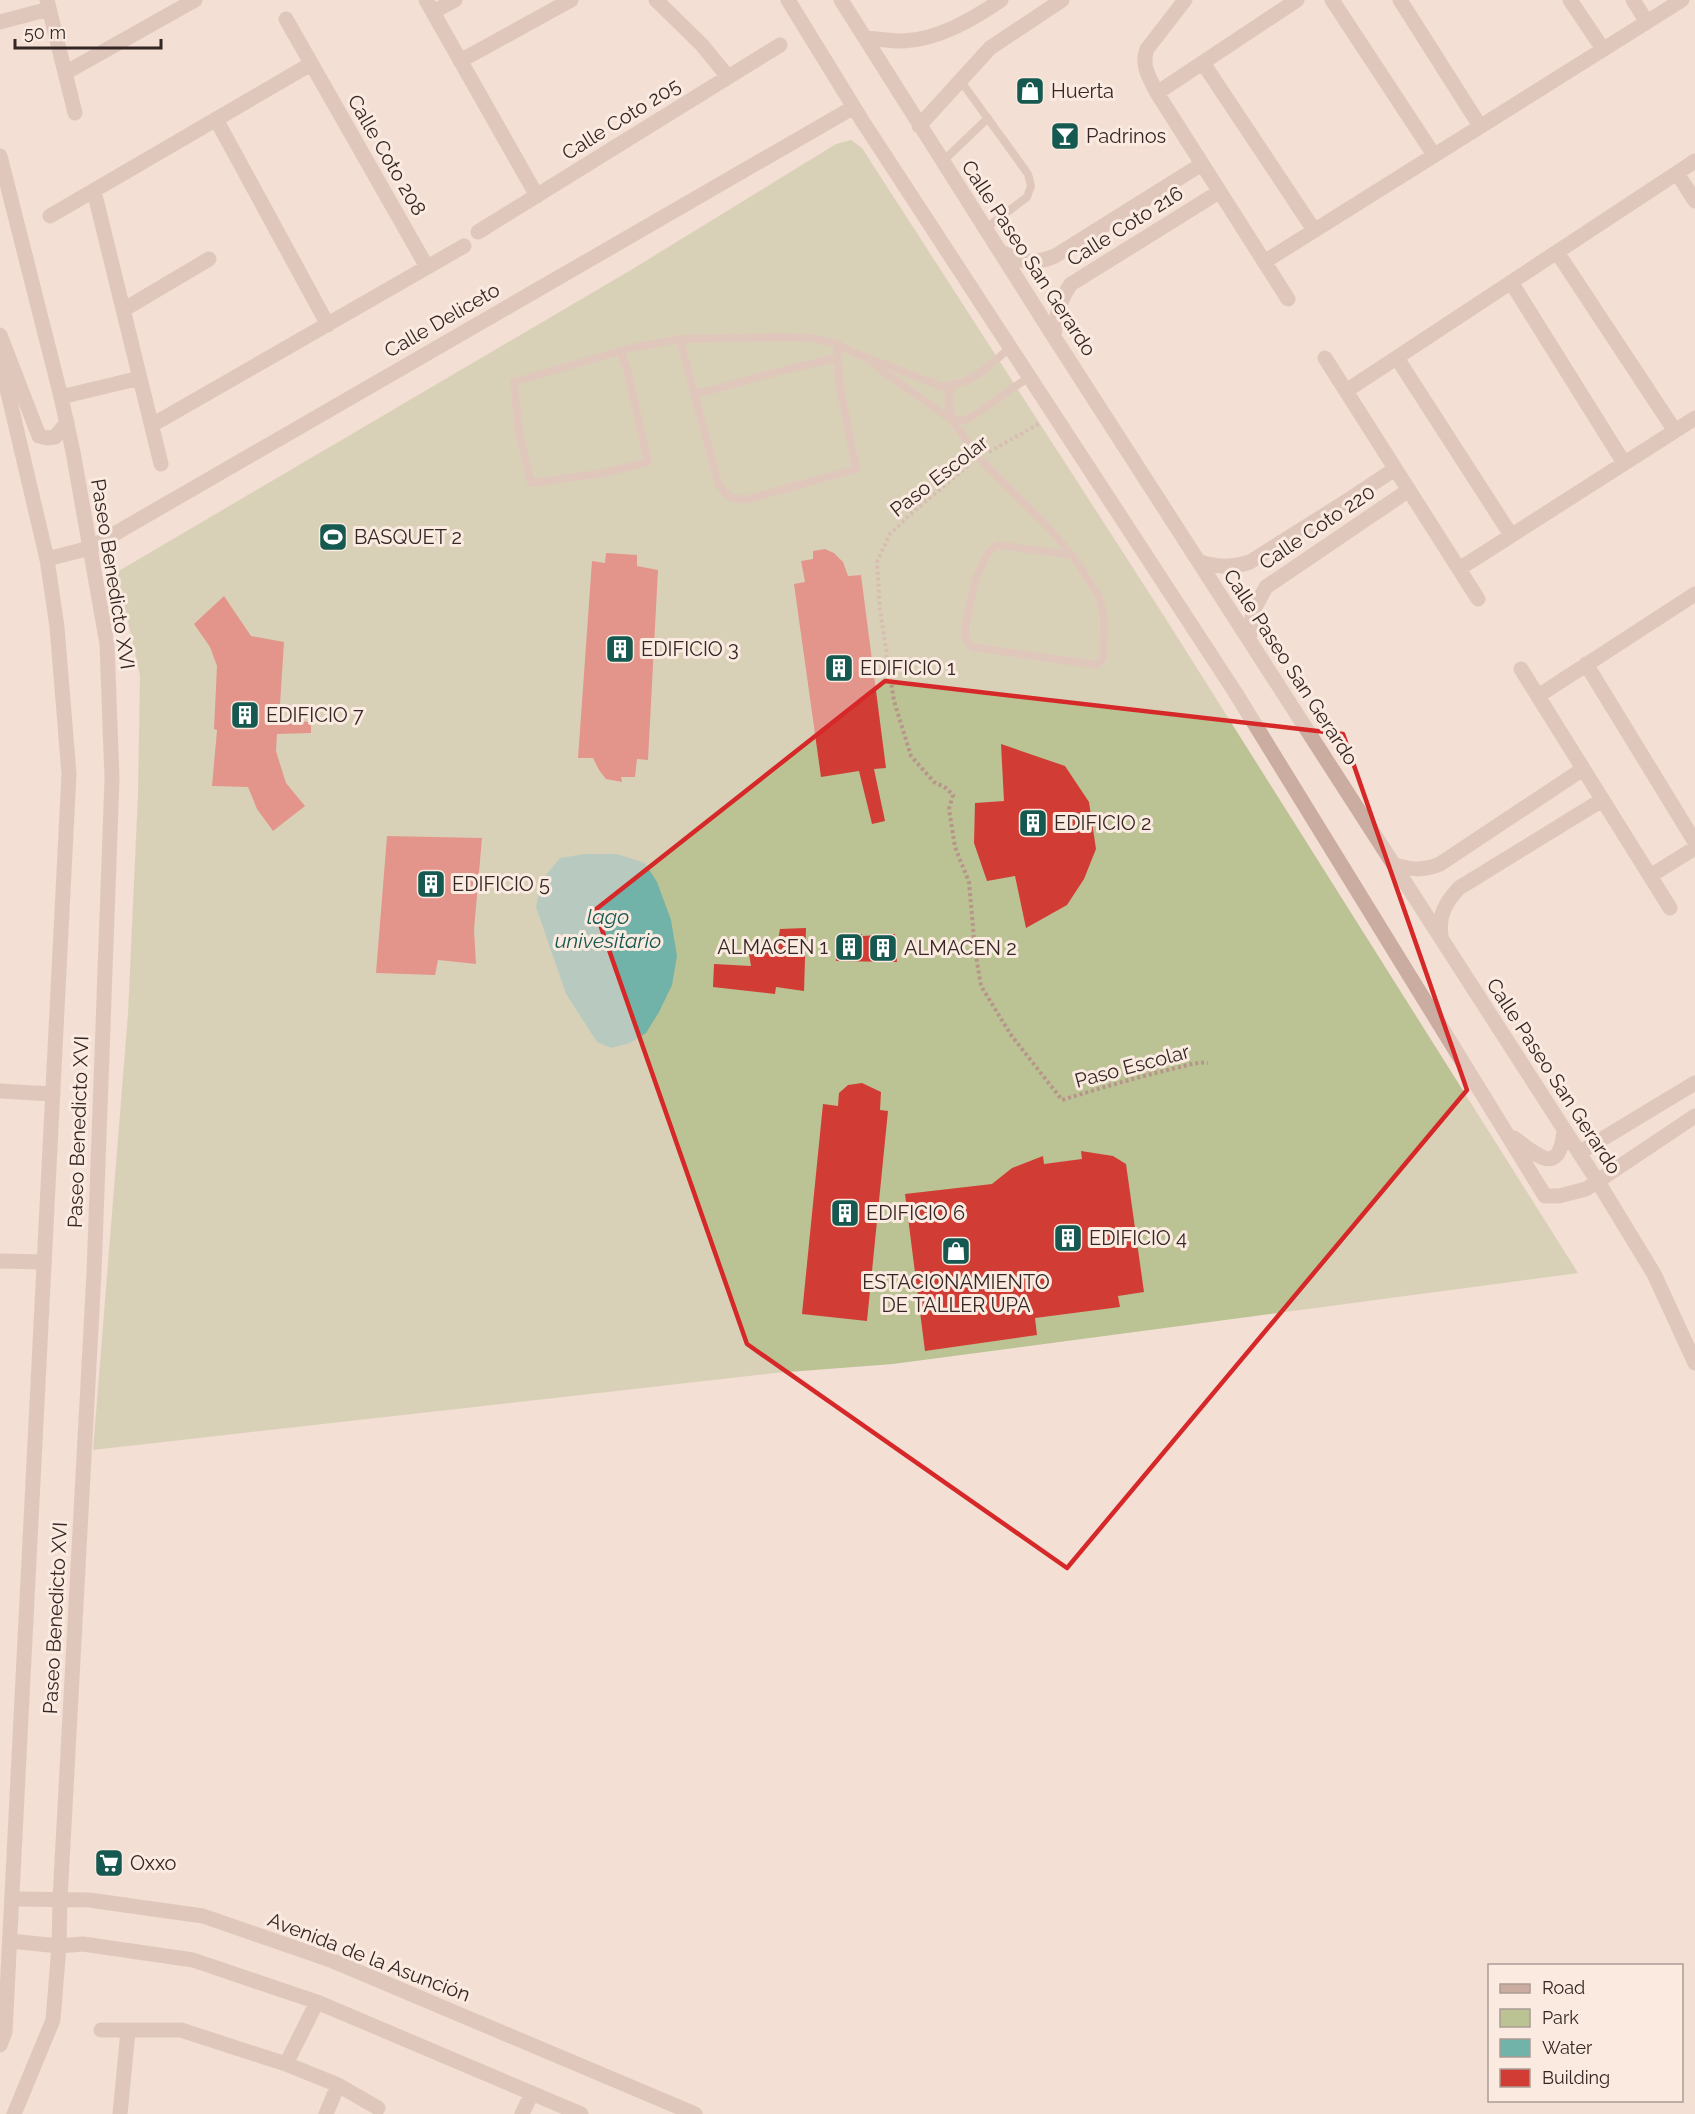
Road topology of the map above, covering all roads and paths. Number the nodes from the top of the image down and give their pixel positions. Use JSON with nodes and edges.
{"nodes":[{"id":1,"x":195,"y":0,"type":"edge"},
{"id":2,"x":455,"y":0,"type":"edge"},
{"id":3,"x":571,"y":0,"type":"edge"},
{"id":4,"x":656,"y":0,"type":"edge"},
{"id":5,"x":788,"y":0,"type":"edge"},
{"id":6,"x":841,"y":0,"type":"edge"},
{"id":7,"x":1000,"y":0,"type":"edge"},
{"id":8,"x":1062,"y":0,"type":"edge"},
{"id":9,"x":1185,"y":0,"type":"edge"},
{"id":10,"x":1297,"y":0,"type":"edge"},
{"id":11,"x":1332,"y":0,"type":"edge"},
{"id":12,"x":1400,"y":0,"type":"edge"},
{"id":13,"x":1570,"y":0,"type":"edge"},
{"id":14,"x":1633,"y":0,"type":"edge"},
{"id":15,"x":1682,"y":0,"type":"edge"},
{"id":16,"x":48,"y":5,"type":"edge"},
{"id":17,"x":429,"y":6,"type":"edge"},
{"id":18,"x":286,"y":19,"type":"dead end"},
{"id":19,"x":0,"y":22,"type":"edge"},
{"id":20,"x":1647,"y":22,"type":"junction"},
{"id":21,"x":866,"y":38,"type":"junction"},
{"id":22,"x":780,"y":45,"type":"dead end"},
{"id":23,"x":1603,"y":49,"type":"junction"},
{"id":24,"x":460,"y":61,"type":"junction"},
{"id":25,"x":1203,"y":63,"type":"junction"},
{"id":26,"x":311,"y":64,"type":"junction"},
{"id":27,"x":65,"y":73,"type":"junction"},
{"id":28,"x":728,"y":77,"type":"junction"},
{"id":29,"x":960,"y":80,"type":"junction"},
{"id":30,"x":1157,"y":93,"type":"junction"},
{"id":31,"x":854,"y":107,"type":"junction"},
{"id":32,"x":75,"y":113,"type":"dead end"},
{"id":33,"x":988,"y":118,"type":"junction"},
{"id":34,"x":217,"y":121,"type":"junction"},
{"id":35,"x":919,"y":126,"type":"junction"},
{"id":36,"x":1480,"y":126,"type":"junction"},
{"id":37,"x":1434,"y":155,"type":"junction"},
{"id":38,"x":0,"y":156,"type":"edge"},
{"id":39,"x":1695,"y":161,"type":"edge"},
{"id":40,"x":942,"y":162,"type":"junction"},
{"id":41,"x":1202,"y":164,"type":"junction"},
{"id":42,"x":1677,"y":173,"type":"junction"},
{"id":43,"x":94,"y":191,"type":"junction"},
{"id":44,"x":1219,"y":192,"type":"junction"},
{"id":45,"x":537,"y":196,"type":"junction"},
{"id":46,"x":1695,"y":201,"type":"edge"},
{"id":47,"x":50,"y":216,"type":"dead end"},
{"id":48,"x":985,"y":229,"type":"junction"},
{"id":49,"x":1314,"y":230,"type":"junction"},
{"id":50,"x":478,"y":232,"type":"dead end"},
{"id":51,"x":464,"y":246,"type":"dead end"},
{"id":52,"x":1000,"y":252,"type":"junction"},
{"id":53,"x":1557,"y":252,"type":"junction"},
{"id":54,"x":209,"y":259,"type":"dead end"},
{"id":55,"x":1264,"y":262,"type":"junction"},
{"id":56,"x":427,"y":267,"type":"junction"},
{"id":57,"x":1511,"y":282,"type":"junction"},
{"id":58,"x":1287,"y":299,"type":"dead end"},
{"id":59,"x":123,"y":310,"type":"junction"},
{"id":60,"x":328,"y":325,"type":"junction"},
{"id":61,"x":0,"y":335,"type":"edge"},
{"id":62,"x":1054,"y":337,"type":"junction"},
{"id":63,"x":680,"y":339,"type":"junction"},
{"id":64,"x":837,"y":344,"type":"junction"},
{"id":65,"x":1010,"y":348,"type":"junction"},
{"id":66,"x":620,"y":352,"type":"junction"},
{"id":67,"x":867,"y":357,"type":"junction"},
{"id":68,"x":837,"y":358,"type":"junction"},
{"id":69,"x":1325,"y":358,"type":"dead end"},
{"id":70,"x":1397,"y":358,"type":"junction"},
{"id":71,"x":0,"y":359,"type":"edge"},
{"id":72,"x":1029,"y":377,"type":"junction"},
{"id":73,"x":140,"y":378,"type":"junction"},
{"id":74,"x":954,"y":384,"type":"junction"},
{"id":75,"x":1346,"y":391,"type":"junction"},
{"id":76,"x":694,"y":393,"type":"junction"},
{"id":77,"x":61,"y":397,"type":"junction"},
{"id":78,"x":1054,"y":415,"type":"junction"},
{"id":79,"x":1695,"y":418,"type":"edge"},
{"id":80,"x":952,"y":420,"type":"junction"},
{"id":81,"x":67,"y":423,"type":"junction"},
{"id":82,"x":152,"y":425,"type":"junction"},
{"id":83,"x":1675,"y":431,"type":"junction"},
{"id":84,"x":979,"y":458,"type":"junction"},
{"id":85,"x":1624,"y":463,"type":"junction"},
{"id":86,"x":161,"y":464,"type":"dead end"},
{"id":87,"x":1395,"y":469,"type":"junction"},
{"id":88,"x":1409,"y":490,"type":"junction"},
{"id":89,"x":1511,"y":535,"type":"junction"},
{"id":90,"x":90,"y":548,"type":"junction"},
{"id":91,"x":1072,"y":555,"type":"junction"},
{"id":92,"x":48,"y":559,"type":"junction"},
{"id":93,"x":1198,"y":561,"type":"junction"},
{"id":94,"x":1459,"y":569,"type":"junction"},
{"id":95,"x":1695,"y":594,"type":"edge"},
{"id":96,"x":1478,"y":599,"type":"dead end"},
{"id":97,"x":1249,"y":640,"type":"junction"},
{"id":98,"x":1586,"y":664,"type":"junction"},
{"id":99,"x":1521,"y":669,"type":"dead end"},
{"id":100,"x":1538,"y":696,"type":"junction"},
{"id":101,"x":1583,"y":769,"type":"junction"},
{"id":102,"x":1602,"y":800,"type":"junction"},
{"id":103,"x":1695,"y":842,"type":"edge"},
{"id":104,"x":1695,"y":848,"type":"edge"},
{"id":105,"x":1393,"y":864,"type":"junction"},
{"id":106,"x":1650,"y":876,"type":"junction"},
{"id":107,"x":1670,"y":908,"type":"dead end"},
{"id":108,"x":1442,"y":939,"type":"junction"},
{"id":109,"x":1208,"y":1063,"type":"dead end"},
{"id":110,"x":1695,"y":1083,"type":"edge"},
{"id":111,"x":0,"y":1091,"type":"edge"},
{"id":112,"x":53,"y":1094,"type":"junction"},
{"id":113,"x":1695,"y":1116,"type":"edge"},
{"id":114,"x":1564,"y":1131,"type":"junction"},
{"id":115,"x":1507,"y":1132,"type":"junction"},
{"id":116,"x":1579,"y":1153,"type":"junction"},
{"id":117,"x":1598,"y":1182,"type":"junction"},
{"id":118,"x":0,"y":1261,"type":"edge"},
{"id":119,"x":44,"y":1262,"type":"junction"},
{"id":120,"x":1695,"y":1363,"type":"edge"},
{"id":121,"x":12,"y":1899,"type":"junction"},
{"id":122,"x":60,"y":1899,"type":"junction"},
{"id":123,"x":10,"y":1941,"type":"junction"},
{"id":124,"x":59,"y":1946,"type":"junction"},
{"id":125,"x":317,"y":2002,"type":"junction"},
{"id":126,"x":101,"y":2030,"type":"dead end"},
{"id":127,"x":128,"y":2031,"type":"junction"},
{"id":128,"x":0,"y":2045,"type":"edge"},
{"id":129,"x":286,"y":2064,"type":"junction"},
{"id":130,"x":338,"y":2085,"type":"junction"},
{"id":131,"x":532,"y":2093,"type":"junction"},
{"id":132,"x":378,"y":2108,"type":"dead end"},
{"id":133,"x":14,"y":2114,"type":"edge"},
{"id":134,"x":120,"y":2114,"type":"edge"},
{"id":135,"x":326,"y":2114,"type":"edge"},
{"id":136,"x":522,"y":2114,"type":"edge"},
{"id":137,"x":581,"y":2114,"type":"edge"},
{"id":138,"x":695,"y":2114,"type":"edge"}],
"edges":[{"from":1,"to":27,"type":"street"},
{"from":2,"to":17,"type":"street"},
{"from":3,"to":24,"type":"street"},
{"from":4,"to":28,"type":"street"},
{"from":5,"to":31,"type":"street"},
{"from":6,"to":21,"type":"street","name":"Calle Paseo San Gerardo"},
{"from":7,"to":21,"type":"street"},
{"from":8,"to":29,"type":"street"},
{"from":9,"to":30,"type":"street"},
{"from":10,"to":25,"type":"street"},
{"from":11,"to":37,"type":"street"},
{"from":12,"to":36,"type":"street"},
{"from":13,"to":23,"type":"street"},
{"from":14,"to":20,"type":"street"},
{"from":15,"to":20,"type":"street"},
{"from":16,"to":19,"type":"street"},
{"from":16,"to":27,"type":"street"},
{"from":17,"to":24,"type":"street"},
{"from":18,"to":26,"type":"street","name":"Calle Coto 208"},
{"from":20,"to":23,"type":"street"},
{"from":21,"to":35,"type":"street","name":"Calle Paseo San Gerardo"},
{"from":22,"to":28,"type":"street","name":"Calle Coto 205"},
{"from":23,"to":36,"type":"street"},
{"from":24,"to":45,"type":"street"},
{"from":25,"to":30,"type":"street"},
{"from":25,"to":49,"type":"street"},
{"from":26,"to":34,"type":"street"},
{"from":26,"to":56,"type":"street","name":"Calle Coto 208"},
{"from":27,"to":32,"type":"street"},
{"from":28,"to":45,"type":"street","name":"Calle Coto 205"},
{"from":29,"to":33,"type":"lane"},
{"from":29,"to":35,"type":"street"},
{"from":30,"to":41,"type":"street"},
{"from":31,"to":65,"type":"street"},
{"from":31,"to":90,"type":"street","name":"Calle Deliceto"},
{"from":33,"to":40,"type":"lane"},
{"from":33,"to":48,"type":"lane"},
{"from":34,"to":43,"type":"street"},
{"from":34,"to":60,"type":"street"},
{"from":35,"to":40,"type":"street","name":"Calle Paseo San Gerardo"},
{"from":36,"to":37,"type":"street"},
{"from":37,"to":49,"type":"street"},
{"from":38,"to":77,"type":"street","name":"Paseo Benedicto XVI"},
{"from":39,"to":42,"type":"street"},
{"from":40,"to":48,"type":"street","name":"Calle Paseo San Gerardo"},
{"from":41,"to":44,"type":"street"},
{"from":41,"to":52,"type":"street","name":"Calle Coto 216"},
{"from":42,"to":46,"type":"street"},
{"from":42,"to":53,"type":"street"},
{"from":43,"to":47,"type":"street"},
{"from":43,"to":59,"type":"street"},
{"from":44,"to":55,"type":"street"},
{"from":44,"to":62,"type":"street","name":"Calle Coto 216"},
{"from":45,"to":50,"type":"street","name":"Calle Coto 205"},
{"from":48,"to":52,"type":"street","name":"Calle Paseo San Gerardo"},
{"from":49,"to":55,"type":"street"},
{"from":51,"to":56,"type":"street"},
{"from":52,"to":62,"type":"street","name":"Calle Paseo San Gerardo"},
{"from":53,"to":57,"type":"street"},
{"from":53,"to":83,"type":"street"},
{"from":54,"to":59,"type":"street"},
{"from":55,"to":58,"type":"street"},
{"from":56,"to":60,"type":"street"},
{"from":57,"to":70,"type":"street"},
{"from":57,"to":85,"type":"street"},
{"from":59,"to":73,"type":"street"},
{"from":60,"to":82,"type":"street"},
{"from":61,"to":81,"type":"street"},
{"from":62,"to":93,"type":"street","name":"Calle Paseo San Gerardo"},
{"from":63,"to":64,"type":"lane"},
{"from":63,"to":66,"type":"lane"},
{"from":63,"to":76,"type":"lane"},
{"from":64,"to":67,"type":"lane"},
{"from":64,"to":68,"type":"lane"},
{"from":65,"to":72,"type":"street"},
{"from":65,"to":74,"type":"lane"},
{"from":66,"to":66,"type":"lane"},
{"from":67,"to":74,"type":"lane"},
{"from":67,"to":80,"type":"lane"},
{"from":68,"to":76,"type":"lane"},
{"from":68,"to":76,"type":"lane"},
{"from":69,"to":75,"type":"street"},
{"from":70,"to":75,"type":"street"},
{"from":70,"to":89,"type":"street"},
{"from":71,"to":92,"type":"street","name":"Paseo Benedicto XVI"},
{"from":72,"to":78,"type":"street"},
{"from":72,"to":80,"type":"lane"},
{"from":73,"to":77,"type":"street"},
{"from":73,"to":82,"type":"street"},
{"from":74,"to":80,"type":"lane"},
{"from":75,"to":87,"type":"street"},
{"from":77,"to":81,"type":"street","name":"Paseo Benedicto XVI"},
{"from":78,"to":84,"type":"path","name":"Paso Escolar"},
{"from":78,"to":115,"type":"street"},
{"from":79,"to":83,"type":"street"},
{"from":80,"to":84,"type":"lane"},
{"from":81,"to":90,"type":"street","name":"Paseo Benedicto XVI"},
{"from":82,"to":86,"type":"street"},
{"from":83,"to":85,"type":"street"},
{"from":84,"to":91,"type":"lane"},
{"from":84,"to":109,"type":"path","name":"Paso Escolar"},
{"from":85,"to":89,"type":"street"},
{"from":87,"to":88,"type":"street"},
{"from":87,"to":93,"type":"street","name":"Calle Coto 220"},
{"from":88,"to":94,"type":"street"},
{"from":88,"to":97,"type":"street","name":"Calle Coto 220"},
{"from":89,"to":94,"type":"street"},
{"from":90,"to":92,"type":"street","name":"Calle Deliceto"},
{"from":90,"to":122,"type":"street","name":"Paseo Benedicto XVI"},
{"from":91,"to":91,"type":"lane"},
{"from":92,"to":112,"type":"street","name":"Paseo Benedicto XVI"},
{"from":93,"to":97,"type":"street","name":"Calle Paseo San Gerardo"},
{"from":94,"to":96,"type":"street"},
{"from":95,"to":98,"type":"street"},
{"from":97,"to":105,"type":"street","name":"Calle Paseo San Gerardo"},
{"from":98,"to":100,"type":"street"},
{"from":98,"to":103,"type":"street"},
{"from":99,"to":100,"type":"street"},
{"from":100,"to":101,"type":"street"},
{"from":101,"to":102,"type":"street"},
{"from":101,"to":105,"type":"street"},
{"from":102,"to":106,"type":"street"},
{"from":102,"to":108,"type":"street"},
{"from":104,"to":106,"type":"street"},
{"from":105,"to":108,"type":"street","name":"Calle Paseo San Gerardo"},
{"from":106,"to":107,"type":"street"},
{"from":108,"to":114,"type":"street","name":"Calle Paseo San Gerardo"},
{"from":110,"to":116,"type":"street"},
{"from":111,"to":112,"type":"street"},
{"from":112,"to":119,"type":"street","name":"Paseo Benedicto XVI"},
{"from":113,"to":117,"type":"street"},
{"from":114,"to":115,"type":"street"},
{"from":114,"to":116,"type":"street","name":"Calle Paseo San Gerardo"},
{"from":115,"to":117,"type":"street"},
{"from":116,"to":117,"type":"street","name":"Calle Paseo San Gerardo"},
{"from":117,"to":120,"type":"street","name":"Calle Paseo San Gerardo"},
{"from":118,"to":119,"type":"street"},
{"from":119,"to":121,"type":"street","name":"Paseo Benedicto XVI"},
{"from":121,"to":122,"type":"street","name":"Avenida de la Asunción"},
{"from":121,"to":123,"type":"street","name":"Paseo Benedicto XVI"},
{"from":122,"to":124,"type":"street","name":"Paseo Benedicto XVI"},
{"from":122,"to":138,"type":"street","name":"Avenida de la Asunción"},
{"from":123,"to":124,"type":"street"},
{"from":123,"to":128,"type":"street","name":"Paseo Benedicto XVI"},
{"from":124,"to":125,"type":"street"},
{"from":124,"to":133,"type":"street","name":"Paseo Benedicto XVI"},
{"from":125,"to":129,"type":"street"},
{"from":125,"to":131,"type":"street"},
{"from":126,"to":127,"type":"street"},
{"from":127,"to":129,"type":"street"},
{"from":127,"to":134,"type":"street"},
{"from":129,"to":130,"type":"street"},
{"from":130,"to":132,"type":"street"},
{"from":130,"to":135,"type":"street"},
{"from":131,"to":136,"type":"street"},
{"from":131,"to":137,"type":"street"}]}
